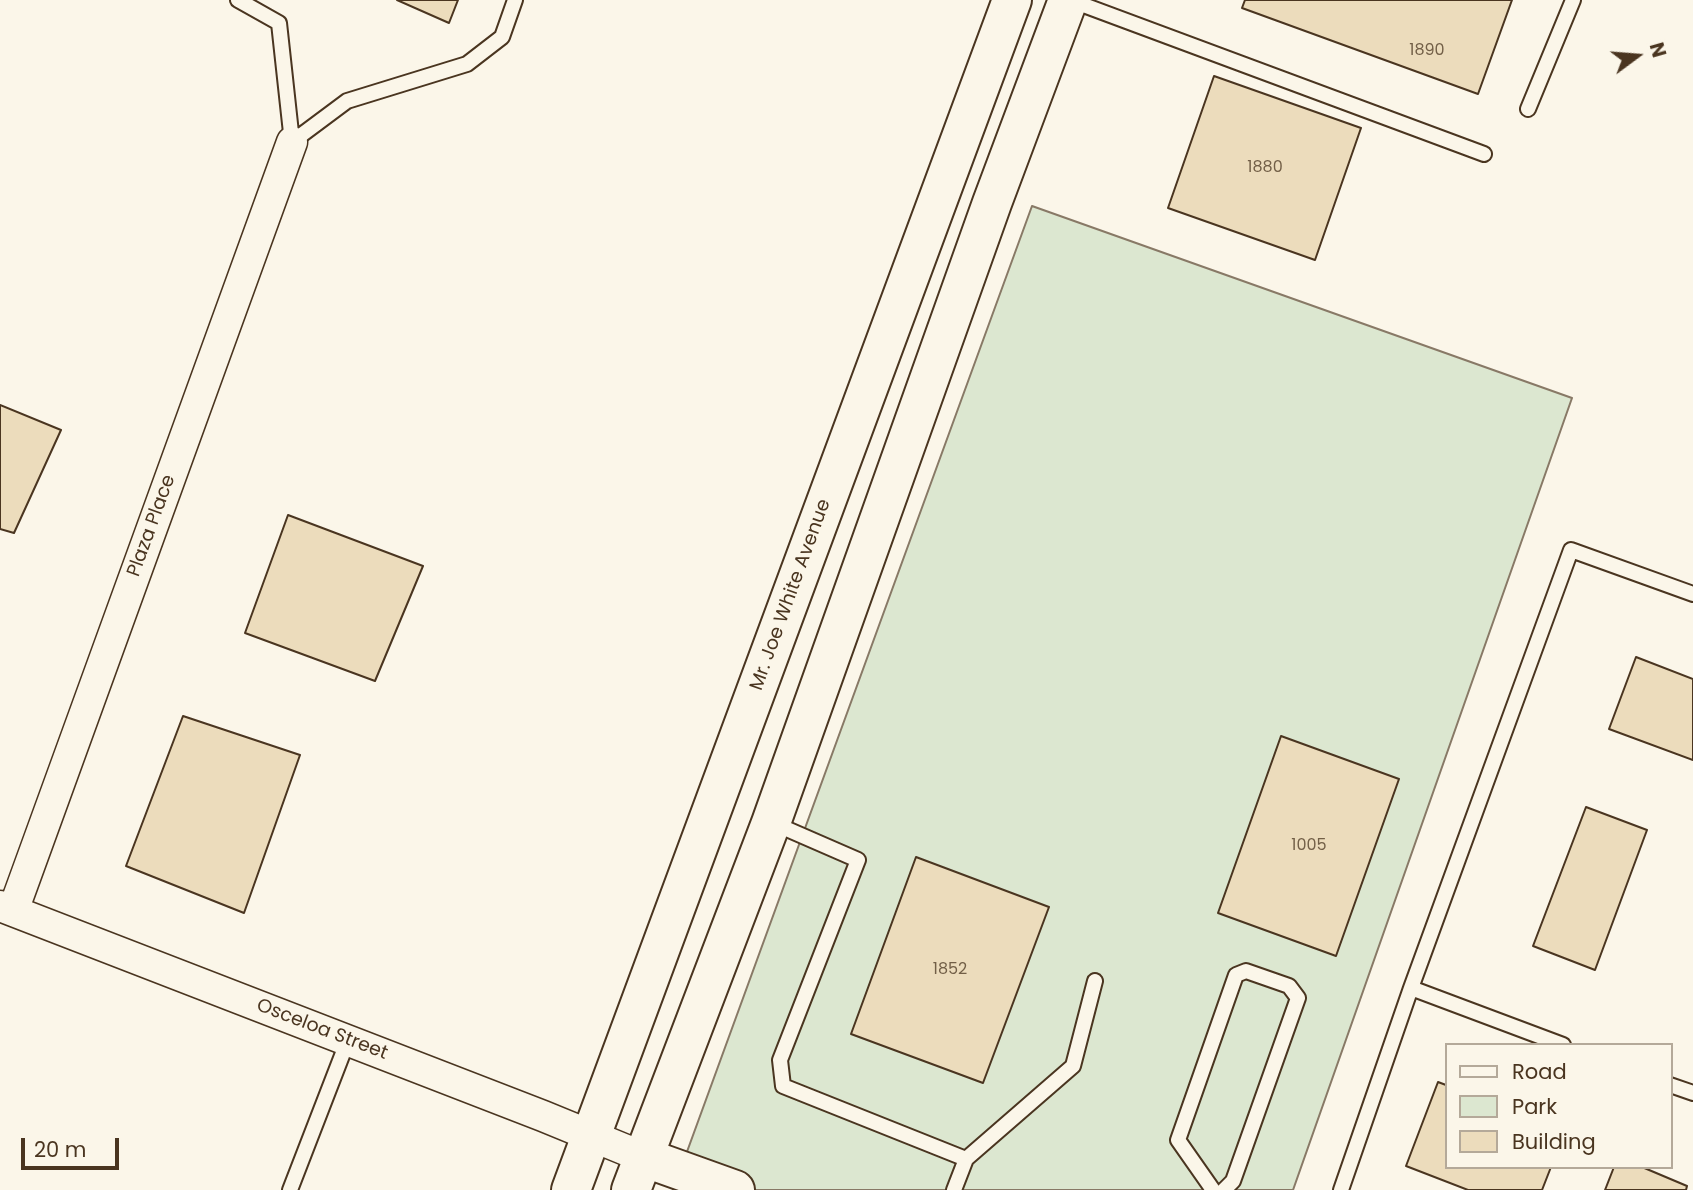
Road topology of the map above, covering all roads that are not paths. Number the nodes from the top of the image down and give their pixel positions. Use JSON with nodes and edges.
{"nodes":[{"id":1,"x":239,"y":0,"type":"edge"},
{"id":2,"x":515,"y":0,"type":"edge"},
{"id":3,"x":1012,"y":0,"type":"edge"},
{"id":4,"x":1069,"y":0,"type":"edge"},
{"id":5,"x":1573,"y":0,"type":"edge"},
{"id":6,"x":1528,"y":109,"type":"dead end"},
{"id":7,"x":292,"y":142,"type":"junction"},
{"id":8,"x":1484,"y":154,"type":"dead end"},
{"id":9,"x":1693,"y":594,"type":"edge"},
{"id":10,"x":771,"y":823,"type":"junction"},
{"id":11,"x":6,"y":908,"type":"edge"},
{"id":12,"x":1095,"y":981,"type":"dead end"},
{"id":13,"x":1411,"y":988,"type":"junction"},
{"id":14,"x":348,"y":1040,"type":"junction"},
{"id":15,"x":1558,"y":1043,"type":"edge"},
{"id":16,"x":1672,"y":1086,"type":"edge"},
{"id":17,"x":1693,"y":1093,"type":"edge"},
{"id":18,"x":590,"y":1136,"type":"junction"},
{"id":19,"x":967,"y":1159,"type":"junction"},
{"id":20,"x":637,"y":1174,"type":"edge"},
{"id":21,"x":290,"y":1190,"type":"edge"},
{"id":22,"x":572,"y":1190,"type":"edge"},
{"id":23,"x":735,"y":1190,"type":"edge"},
{"id":24,"x":954,"y":1190,"type":"edge"},
{"id":25,"x":1213,"y":1190,"type":"edge"},
{"id":26,"x":1224,"y":1190,"type":"edge"},
{"id":27,"x":1341,"y":1190,"type":"edge"}],
"edges":[{"from":1,"to":7,"type":"lane"},
{"from":2,"to":7,"type":"lane"},
{"from":3,"to":18,"type":"main road","name":"Mr. Joe White Avenue"},
{"from":4,"to":8,"type":"lane"},
{"from":4,"to":10,"type":"main road"},
{"from":5,"to":6,"type":"lane"},
{"from":7,"to":11,"type":"street","name":"Plaza Place"},
{"from":9,"to":13,"type":"lane"},
{"from":10,"to":19,"type":"lane"},
{"from":10,"to":20,"type":"main road"},
{"from":11,"to":14,"type":"street","name":"Osceloa Street"},
{"from":12,"to":19,"type":"lane"},
{"from":13,"to":15,"type":"lane"},
{"from":13,"to":27,"type":"lane"},
{"from":14,"to":18,"type":"street","name":"Osceloa Street"},
{"from":14,"to":21,"type":"lane"},
{"from":16,"to":17,"type":"lane"},
{"from":18,"to":20,"type":"street","name":"Osceloa Street"},
{"from":18,"to":22,"type":"main road","name":"Mr. Joe White Avenue"},
{"from":19,"to":24,"type":"lane"},
{"from":20,"to":23,"type":"main road"},
{"from":25,"to":26,"type":"lane"}]}
